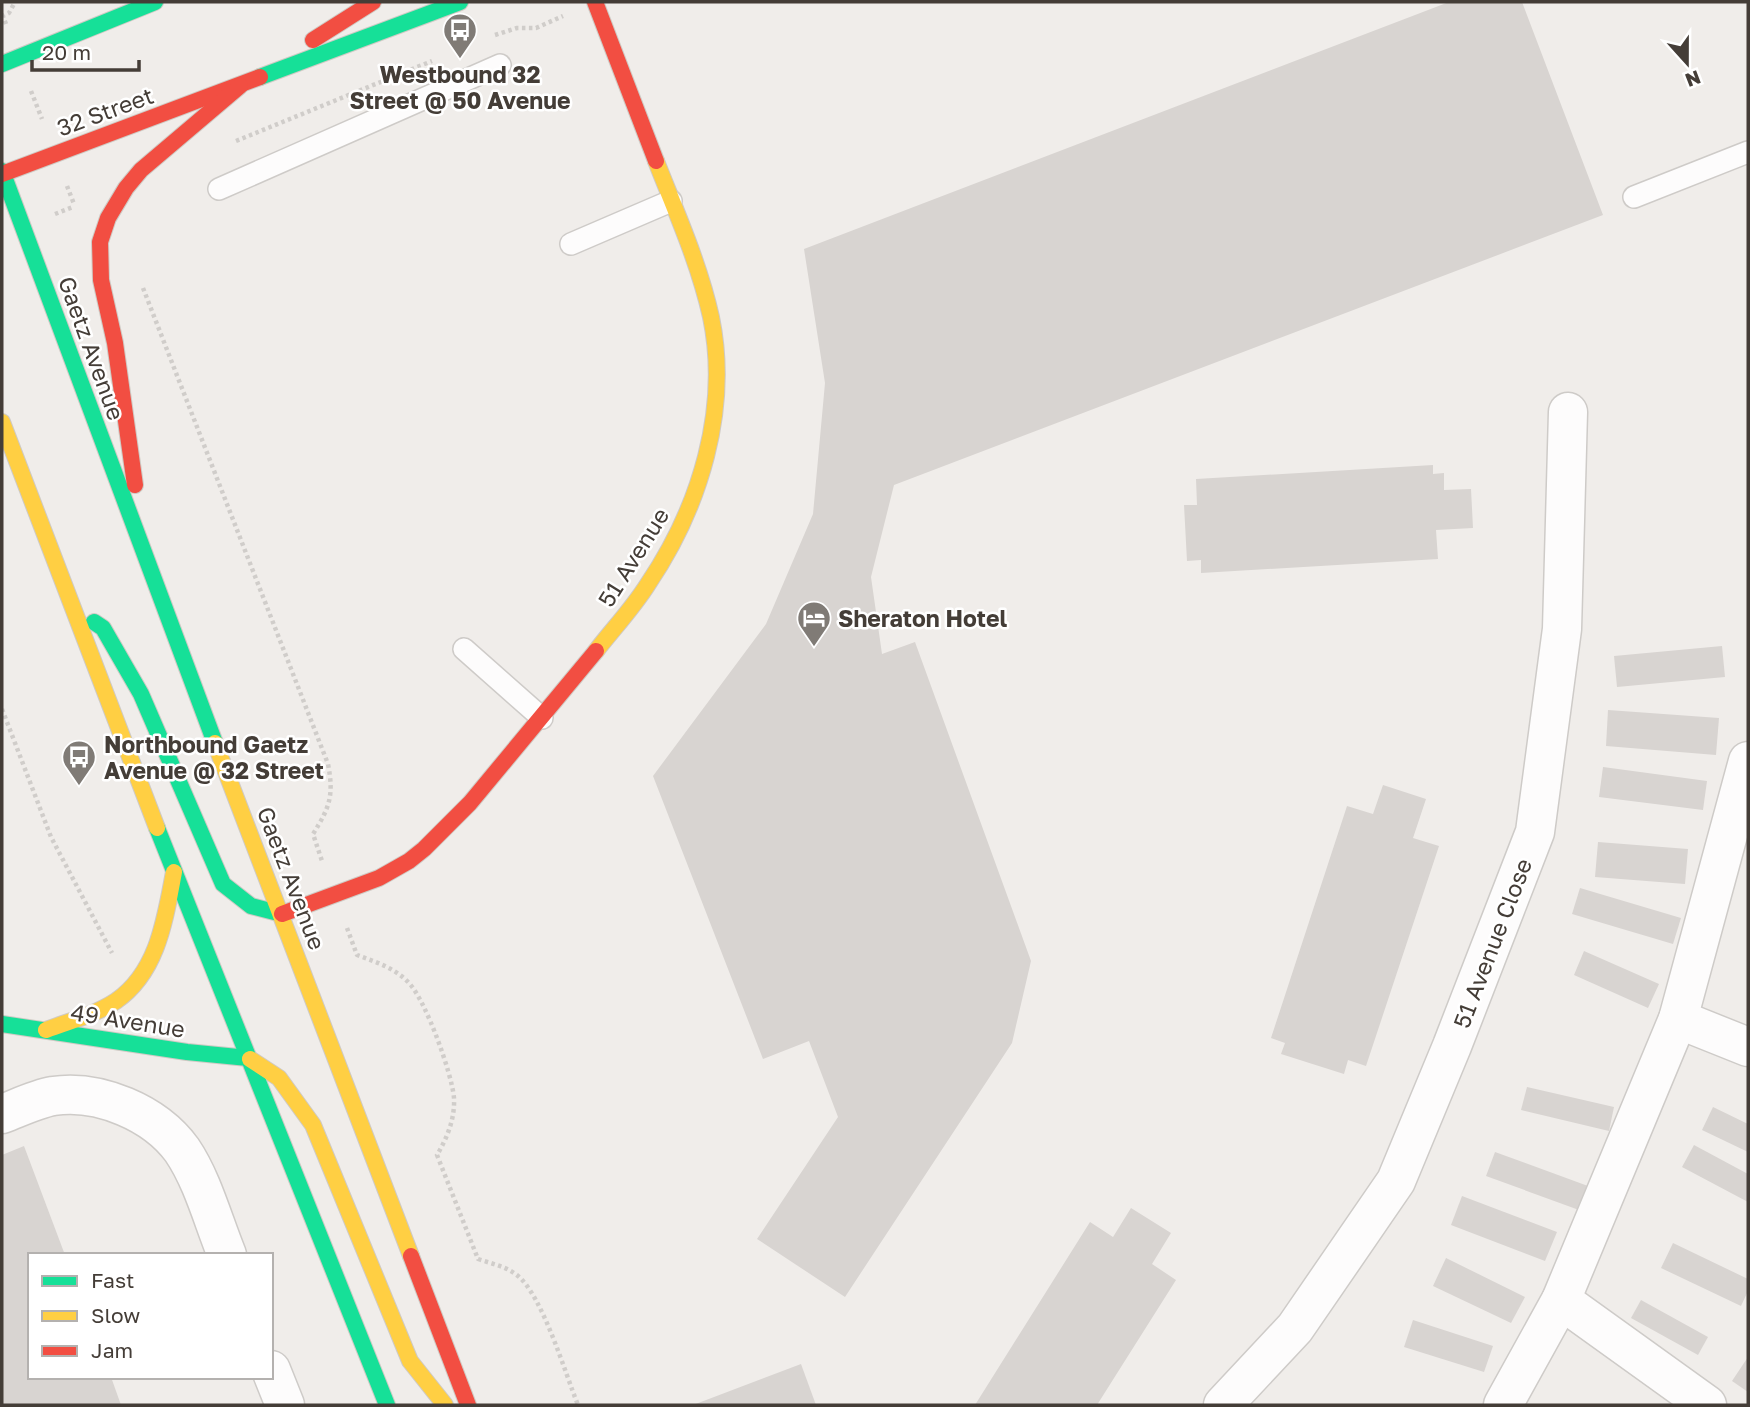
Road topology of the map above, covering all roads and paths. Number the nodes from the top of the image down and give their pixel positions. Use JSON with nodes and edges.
{"nodes":[{"id":1,"x":15,"y":2,"type":"edge"},
{"id":2,"x":155,"y":2,"type":"edge"},
{"id":3,"x":373,"y":2,"type":"edge"},
{"id":4,"x":460,"y":2,"type":"edge"},
{"id":5,"x":595,"y":2,"type":"edge"},
{"id":6,"x":2,"y":16,"type":"edge"},
{"id":7,"x":19,"y":57,"type":"junction"},
{"id":8,"x":2,"y":64,"type":"edge"},
{"id":9,"x":500,"y":65,"type":"dead end"},
{"id":10,"x":240,"y":86,"type":"junction"},
{"id":11,"x":1748,"y":152,"type":"edge"},
{"id":12,"x":55,"y":154,"type":"junction"},
{"id":13,"x":2,"y":173,"type":"edge"},
{"id":14,"x":219,"y":189,"type":"dead end"},
{"id":15,"x":69,"y":192,"type":"dead end"},
{"id":16,"x":1634,"y":197,"type":"dead end"},
{"id":17,"x":671,"y":201,"type":"junction"},
{"id":18,"x":572,"y":244,"type":"dead end"},
{"id":19,"x":141,"y":282,"type":"dead end"},
{"id":20,"x":1568,"y":412,"type":"dead end"},
{"id":21,"x":2,"y":422,"type":"edge"},
{"id":22,"x":5,"y":435,"type":"edge"},
{"id":23,"x":144,"y":556,"type":"junction"},
{"id":24,"x":73,"y":607,"type":"junction"},
{"id":25,"x":464,"y":649,"type":"dead end"},
{"id":26,"x":2,"y":709,"type":"edge"},
{"id":27,"x":542,"y":718,"type":"junction"},
{"id":28,"x":1748,"y":761,"type":"edge"},
{"id":29,"x":174,"y":872,"type":"junction"},
{"id":30,"x":335,"y":894,"type":"junction"},
{"id":31,"x":282,"y":914,"type":"junction"},
{"id":32,"x":116,"y":960,"type":"dead end"},
{"id":33,"x":1678,"y":1019,"type":"junction"},
{"id":34,"x":2,"y":1024,"type":"edge"},
{"id":35,"x":46,"y":1030,"type":"junction"},
{"id":36,"x":1748,"y":1047,"type":"edge"},
{"id":37,"x":248,"y":1058,"type":"junction"},
{"id":38,"x":2,"y":1114,"type":"edge"},
{"id":39,"x":226,"y":1253,"type":"edge"},
{"id":40,"x":1561,"y":1300,"type":"junction"},
{"id":41,"x":273,"y":1375,"type":"edge"},
{"id":42,"x":285,"y":1405,"type":"edge"},
{"id":43,"x":387,"y":1405,"type":"edge"},
{"id":44,"x":444,"y":1405,"type":"edge"},
{"id":45,"x":468,"y":1405,"type":"edge"},
{"id":46,"x":578,"y":1405,"type":"edge"},
{"id":47,"x":1223,"y":1405,"type":"edge"},
{"id":48,"x":1503,"y":1405,"type":"edge"},
{"id":49,"x":1707,"y":1405,"type":"edge"}],
"edges":[{"from":1,"to":6,"type":"path"},
{"from":2,"to":7,"type":"main road"},
{"from":3,"to":10,"type":"main road"},
{"from":4,"to":10,"type":"main road","name":"32 Street"},
{"from":5,"to":17,"type":"main road","name":"51 Avenue"},
{"from":6,"to":7,"type":"path"},
{"from":7,"to":8,"type":"main road"},
{"from":7,"to":12,"type":"path"},
{"from":9,"to":14,"type":"lane"},
{"from":10,"to":12,"type":"main road","name":"32 Street"},
{"from":10,"to":23,"type":"main road"},
{"from":11,"to":16,"type":"lane"},
{"from":12,"to":13,"type":"main road","name":"32 Street"},
{"from":12,"to":15,"type":"path"},
{"from":13,"to":23,"type":"main road","name":"Gaetz Avenue"},
{"from":17,"to":18,"type":"lane"},
{"from":17,"to":27,"type":"main road","name":"51 Avenue"},
{"from":19,"to":30,"type":"path"},
{"from":20,"to":47,"type":"street","name":"51 Avenue Close"},
{"from":21,"to":22,"type":"main road"},
{"from":22,"to":24,"type":"main road"},
{"from":23,"to":31,"type":"main road","name":"Gaetz Avenue"},
{"from":24,"to":29,"type":"main road"},
{"from":24,"to":31,"type":"main road"},
{"from":25,"to":27,"type":"lane"},
{"from":26,"to":32,"type":"path"},
{"from":27,"to":30,"type":"main road","name":"51 Avenue"},
{"from":28,"to":33,"type":"street"},
{"from":29,"to":35,"type":"main road"},
{"from":29,"to":37,"type":"main road"},
{"from":30,"to":31,"type":"main road","name":"51 Avenue"},
{"from":30,"to":46,"type":"path"},
{"from":31,"to":45,"type":"main road","name":"Gaetz Avenue"},
{"from":33,"to":36,"type":"street"},
{"from":33,"to":40,"type":"street"},
{"from":34,"to":35,"type":"main road","name":"49 Avenue"},
{"from":35,"to":37,"type":"main road","name":"49 Avenue"},
{"from":37,"to":43,"type":"main road"},
{"from":37,"to":44,"type":"main road"},
{"from":38,"to":39,"type":"street"},
{"from":40,"to":48,"type":"street"},
{"from":40,"to":49,"type":"street"},
{"from":41,"to":42,"type":"street"}]}
